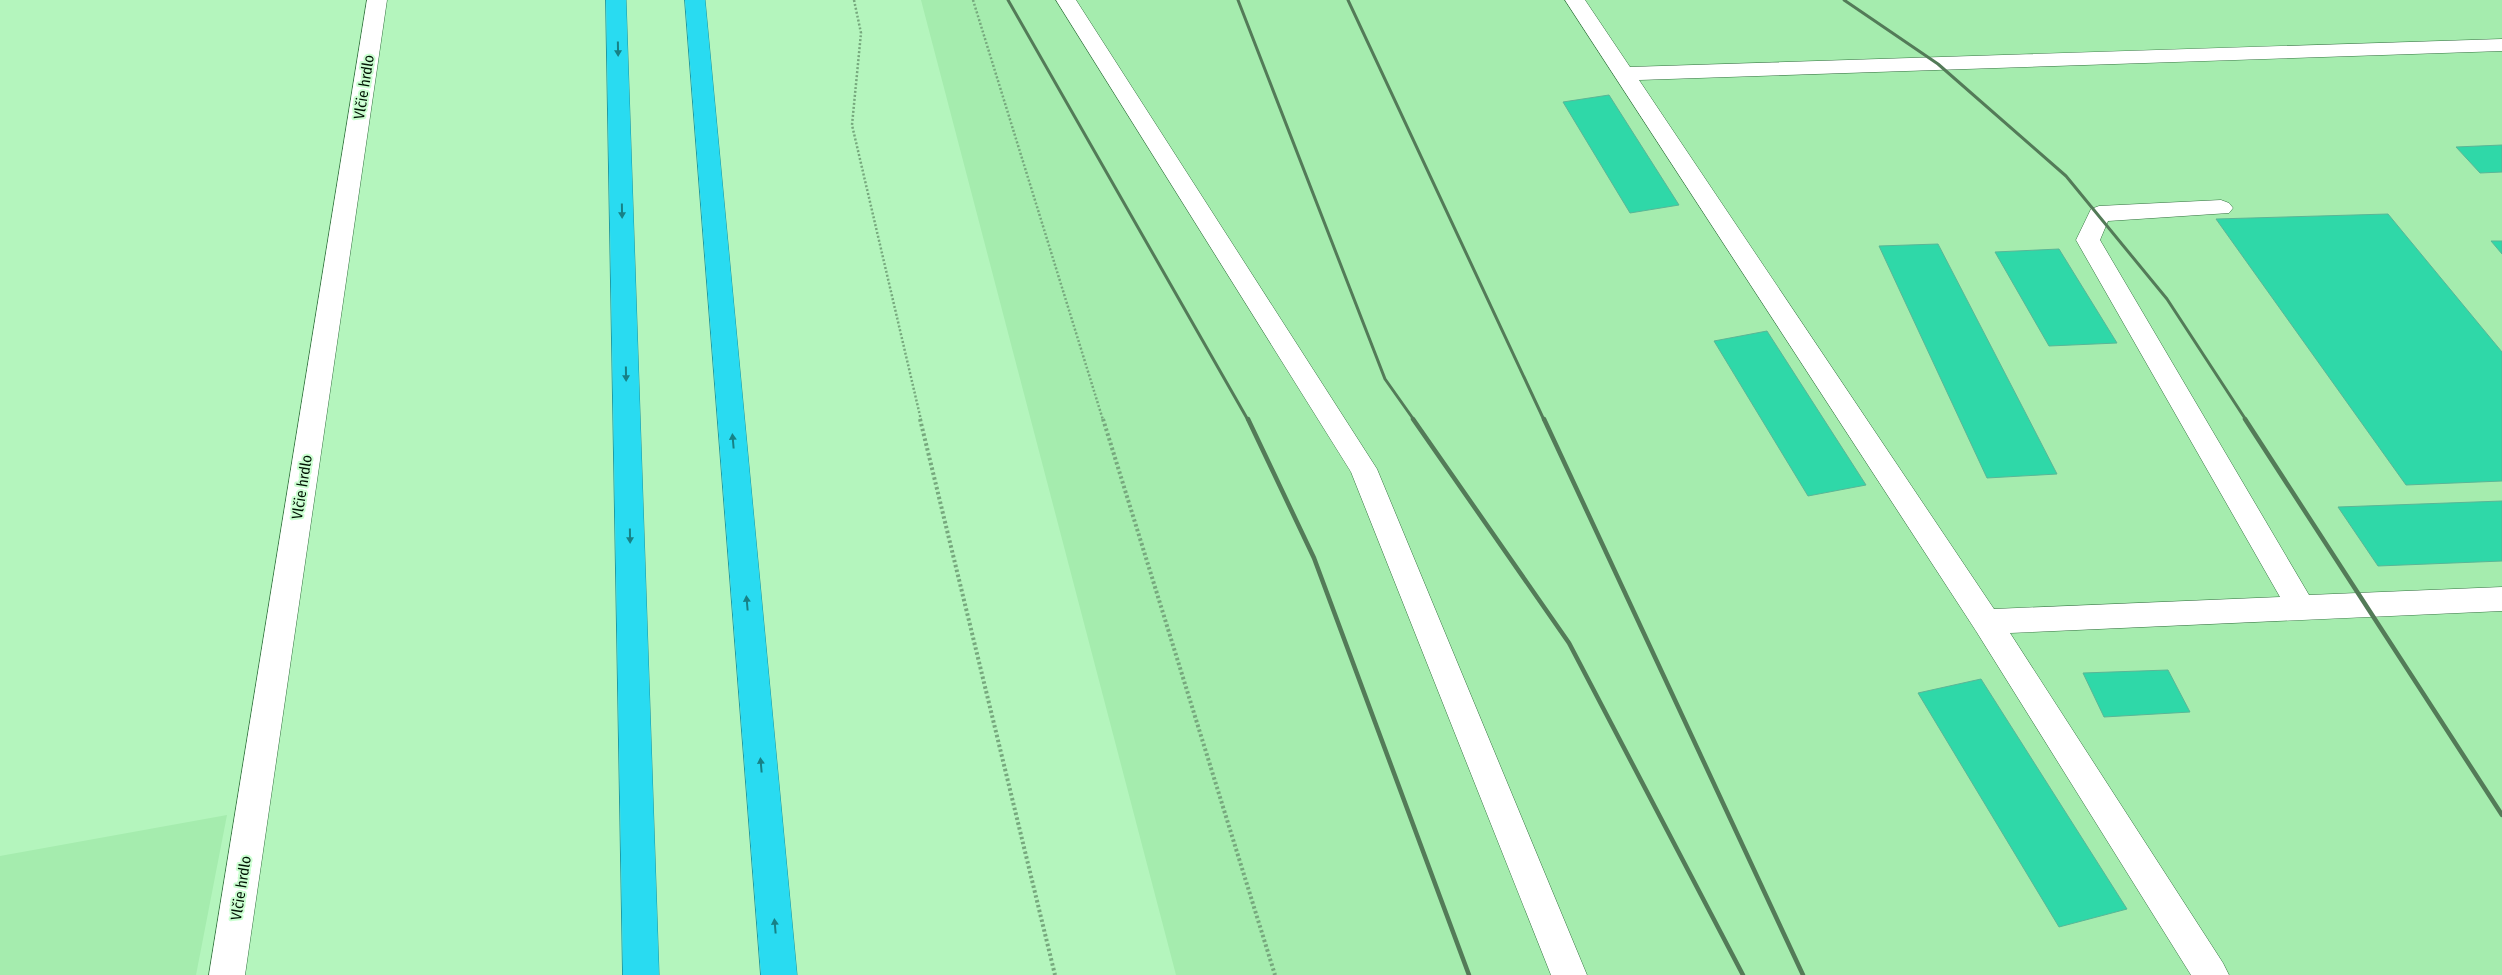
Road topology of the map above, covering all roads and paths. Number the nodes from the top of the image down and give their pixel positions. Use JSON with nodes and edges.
{"nodes":[{"id":1,"x":377,"y":0,"type":"edge"},
{"id":2,"x":616,"y":0,"type":"edge"},
{"id":3,"x":695,"y":0,"type":"edge"},
{"id":4,"x":854,"y":0,"type":"edge"},
{"id":5,"x":972,"y":0,"type":"edge"},
{"id":6,"x":1066,"y":0,"type":"edge"},
{"id":7,"x":1575,"y":0,"type":"edge"},
{"id":8,"x":2502,"y":45,"type":"edge"},
{"id":9,"x":1626,"y":74,"type":"junction"},
{"id":10,"x":2221,"y":208,"type":"dead end"},
{"id":11,"x":2502,"y":600,"type":"edge"},
{"id":12,"x":2302,"y":609,"type":"junction"},
{"id":13,"x":1986,"y":622,"type":"junction"},
{"id":14,"x":228,"y":975,"type":"edge"},
{"id":15,"x":641,"y":975,"type":"edge"},
{"id":16,"x":779,"y":975,"type":"edge"},
{"id":17,"x":1055,"y":975,"type":"edge"},
{"id":18,"x":1275,"y":975,"type":"edge"},
{"id":19,"x":1569,"y":975,"type":"edge"},
{"id":20,"x":2211,"y":975,"type":"edge"}],
"edges":[{"from":1,"to":14,"type":"street","name":"Vlčie hrdlo"},
{"from":2,"to":15,"type":"highway","one_way":true},
{"from":16,"to":3,"type":"highway","one_way":true},
{"from":4,"to":17,"type":"path"},
{"from":5,"to":18,"type":"path"},
{"from":6,"to":19,"type":"street"},
{"from":7,"to":9,"type":"street"},
{"from":8,"to":9,"type":"street"},
{"from":9,"to":13,"type":"street"},
{"from":10,"to":12,"type":"street"},
{"from":11,"to":12,"type":"street"},
{"from":12,"to":13,"type":"street"},
{"from":13,"to":20,"type":"street"}]}
